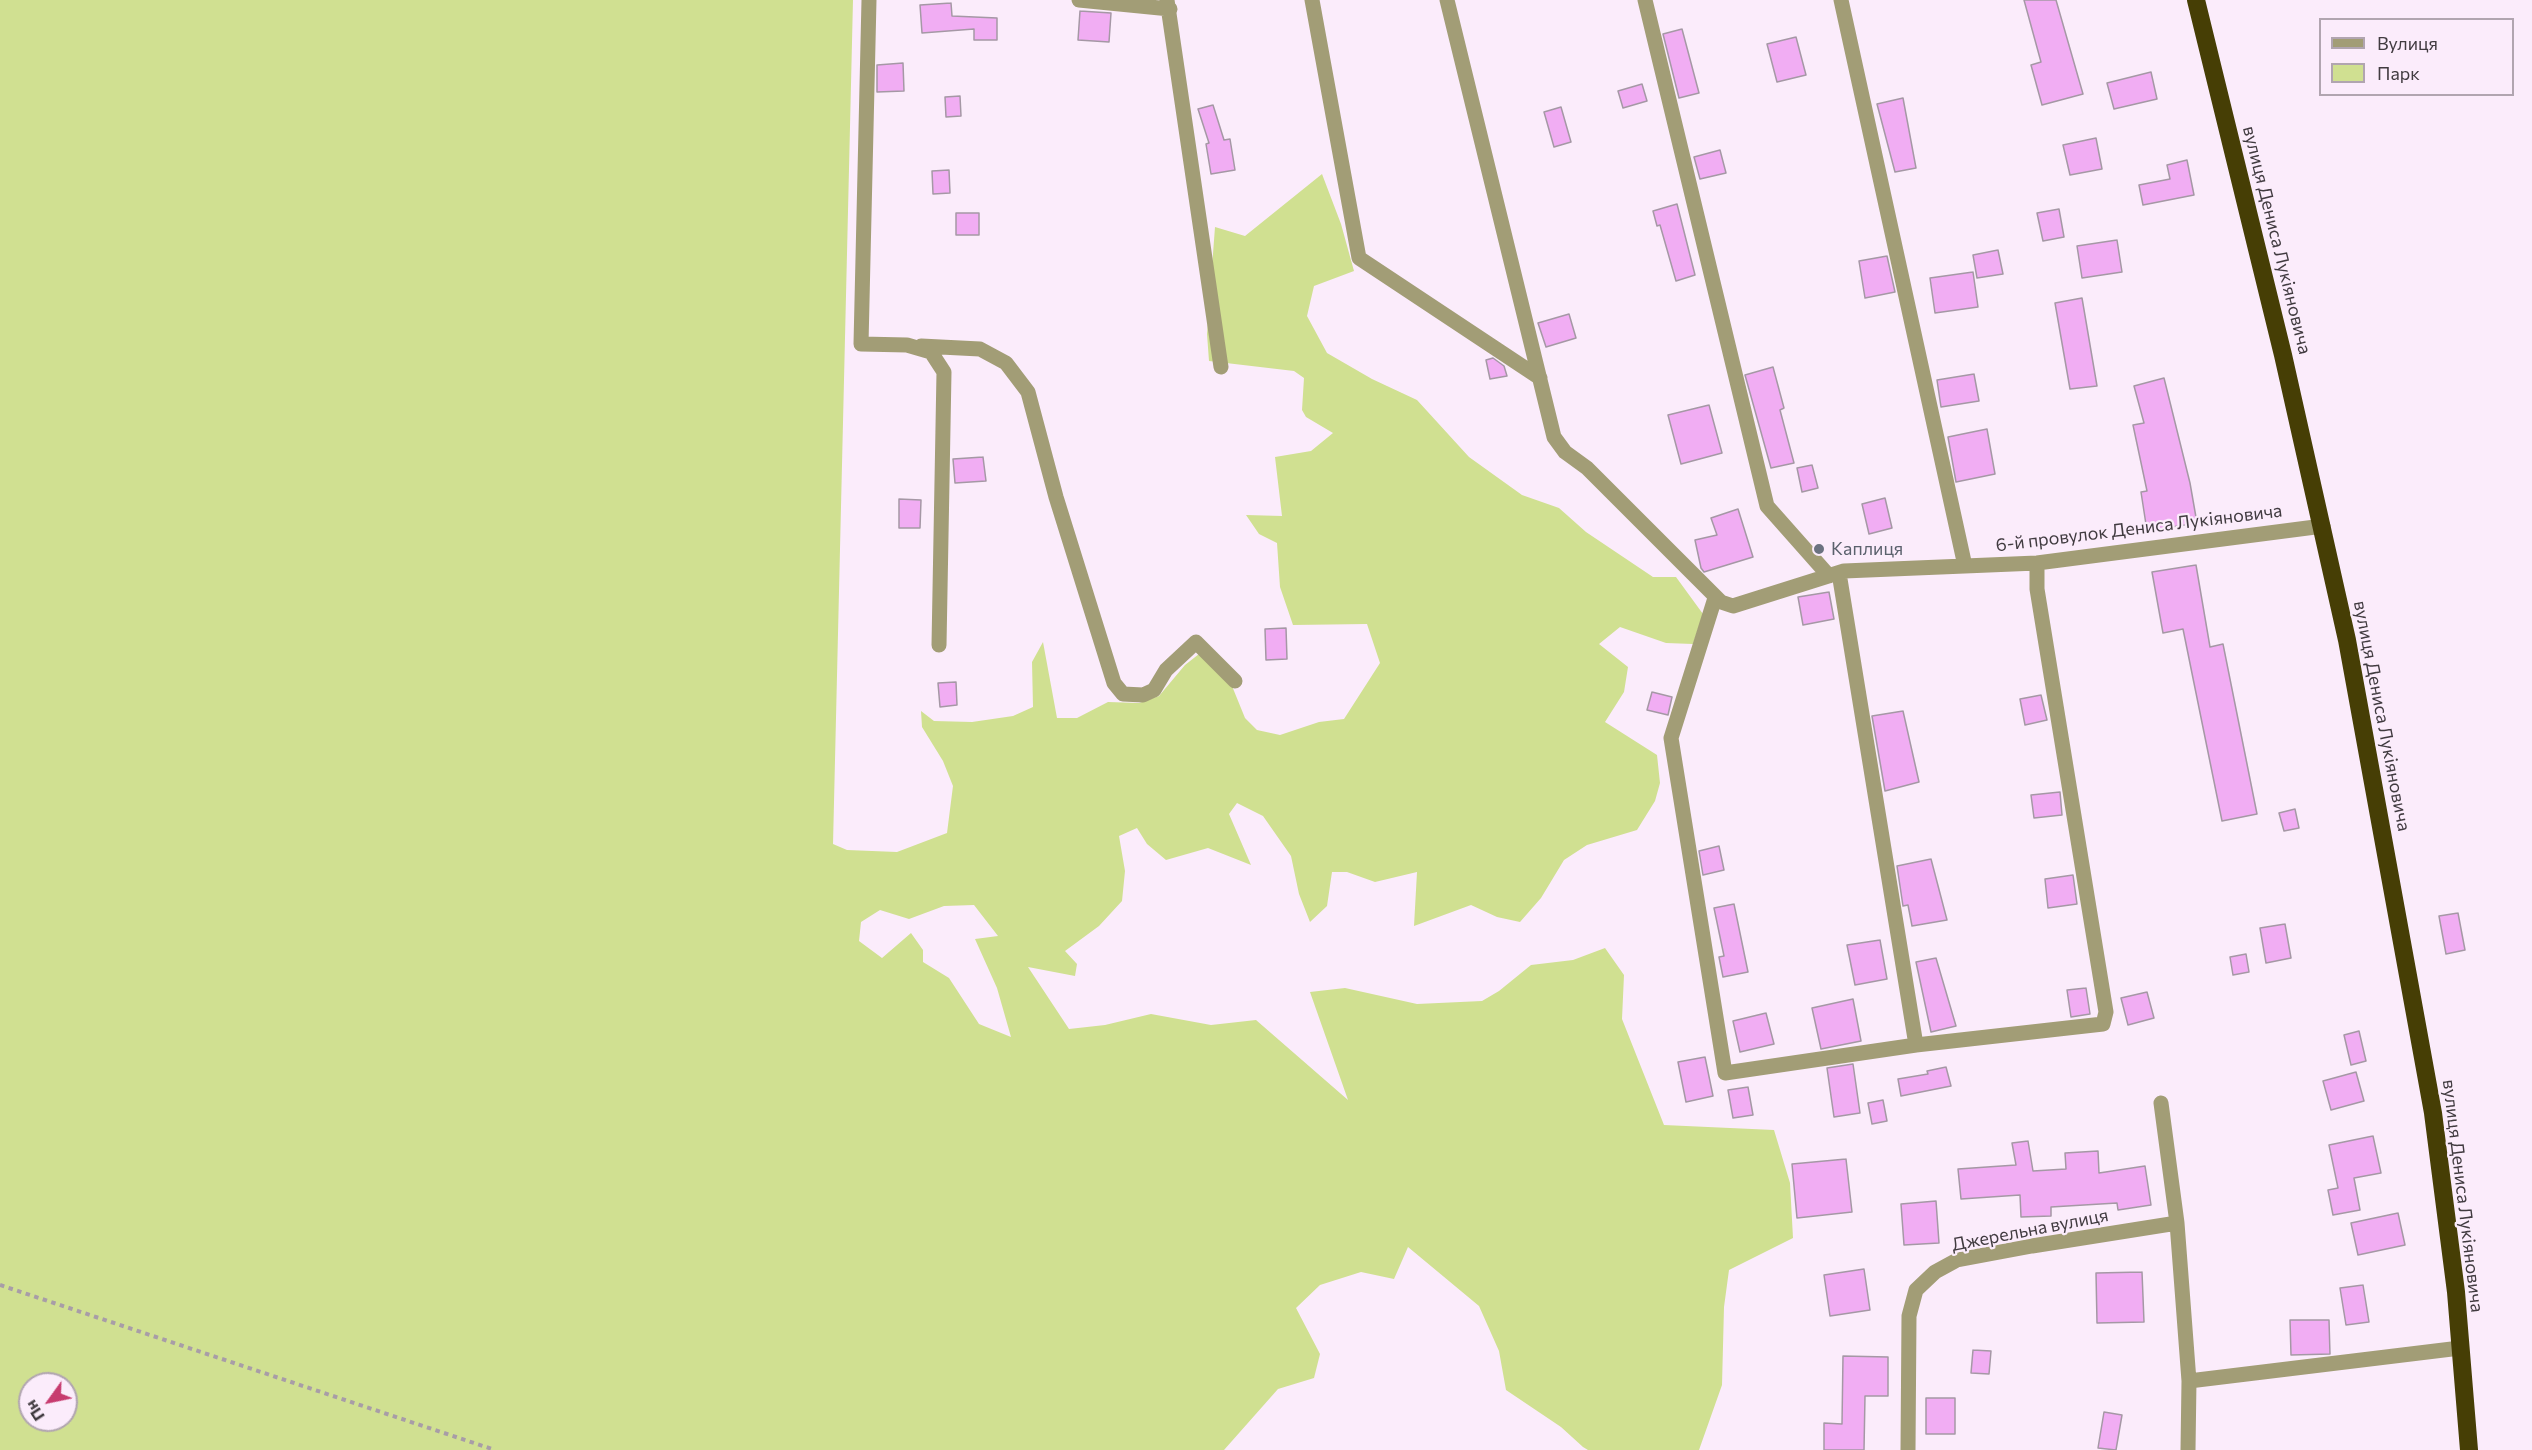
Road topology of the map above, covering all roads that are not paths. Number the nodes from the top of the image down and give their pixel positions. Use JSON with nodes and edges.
{"nodes":[{"id":1,"x":869,"y":0,"type":"edge"},
{"id":2,"x":1079,"y":0,"type":"edge"},
{"id":3,"x":1312,"y":0,"type":"edge"},
{"id":4,"x":1446,"y":0,"type":"edge"},
{"id":5,"x":1645,"y":0,"type":"edge"},
{"id":6,"x":1841,"y":0,"type":"edge"},
{"id":7,"x":2196,"y":0,"type":"edge"},
{"id":8,"x":1168,"y":4,"type":"edge"},
{"id":9,"x":907,"y":345,"type":"junction"},
{"id":10,"x":1221,"y":367,"type":"dead end"},
{"id":11,"x":1540,"y":378,"type":"junction"},
{"id":12,"x":2323,"y":526,"type":"junction"},
{"id":13,"x":2037,"y":563,"type":"junction"},
{"id":14,"x":1965,"y":566,"type":"junction"},
{"id":15,"x":1834,"y":574,"type":"junction"},
{"id":16,"x":1715,"y":597,"type":"junction"},
{"id":17,"x":939,"y":645,"type":"dead end"},
{"id":18,"x":1235,"y":681,"type":"dead end"},
{"id":19,"x":1916,"y":1044,"type":"junction"},
{"id":20,"x":2161,"y":1103,"type":"dead end"},
{"id":21,"x":2177,"y":1224,"type":"junction"},
{"id":22,"x":2460,"y":1348,"type":"junction"},
{"id":23,"x":2189,"y":1380,"type":"junction"},
{"id":24,"x":1908,"y":1450,"type":"edge"},
{"id":25,"x":2188,"y":1450,"type":"edge"},
{"id":26,"x":2469,"y":1450,"type":"edge"}],
"edges":[{"from":1,"to":9,"type":"street"},
{"from":2,"to":8,"type":"street"},
{"from":3,"to":11,"type":"street"},
{"from":4,"to":11,"type":"street"},
{"from":5,"to":15,"type":"street"},
{"from":6,"to":14,"type":"street"},
{"from":7,"to":12,"type":"highway","name":"вулиця Дениса Лукіяновича"},
{"from":8,"to":10,"type":"street"},
{"from":9,"to":17,"type":"street"},
{"from":9,"to":18,"type":"street"},
{"from":11,"to":16,"type":"street"},
{"from":12,"to":13,"type":"street","name":"6-й провулок Дениса Лукіяновича"},
{"from":12,"to":22,"type":"highway","name":"вулиця Дениса Лукіяновича"},
{"from":13,"to":14,"type":"street","name":"6-й провулок Дениса Лукіяновича"},
{"from":13,"to":19,"type":"street"},
{"from":14,"to":15,"type":"street","name":"6-й провулок Дениса Лукіяновича"},
{"from":15,"to":16,"type":"street","name":"6-й провулок Дениса Лукіяновича"},
{"from":15,"to":19,"type":"street"},
{"from":16,"to":19,"type":"street"},
{"from":20,"to":21,"type":"street"},
{"from":21,"to":23,"type":"street"},
{"from":21,"to":24,"type":"street","name":"Джерельна вулиця"},
{"from":22,"to":23,"type":"street"},
{"from":22,"to":26,"type":"highway","name":"вулиця Дениса Лукіяновича"},
{"from":23,"to":25,"type":"street"}]}
